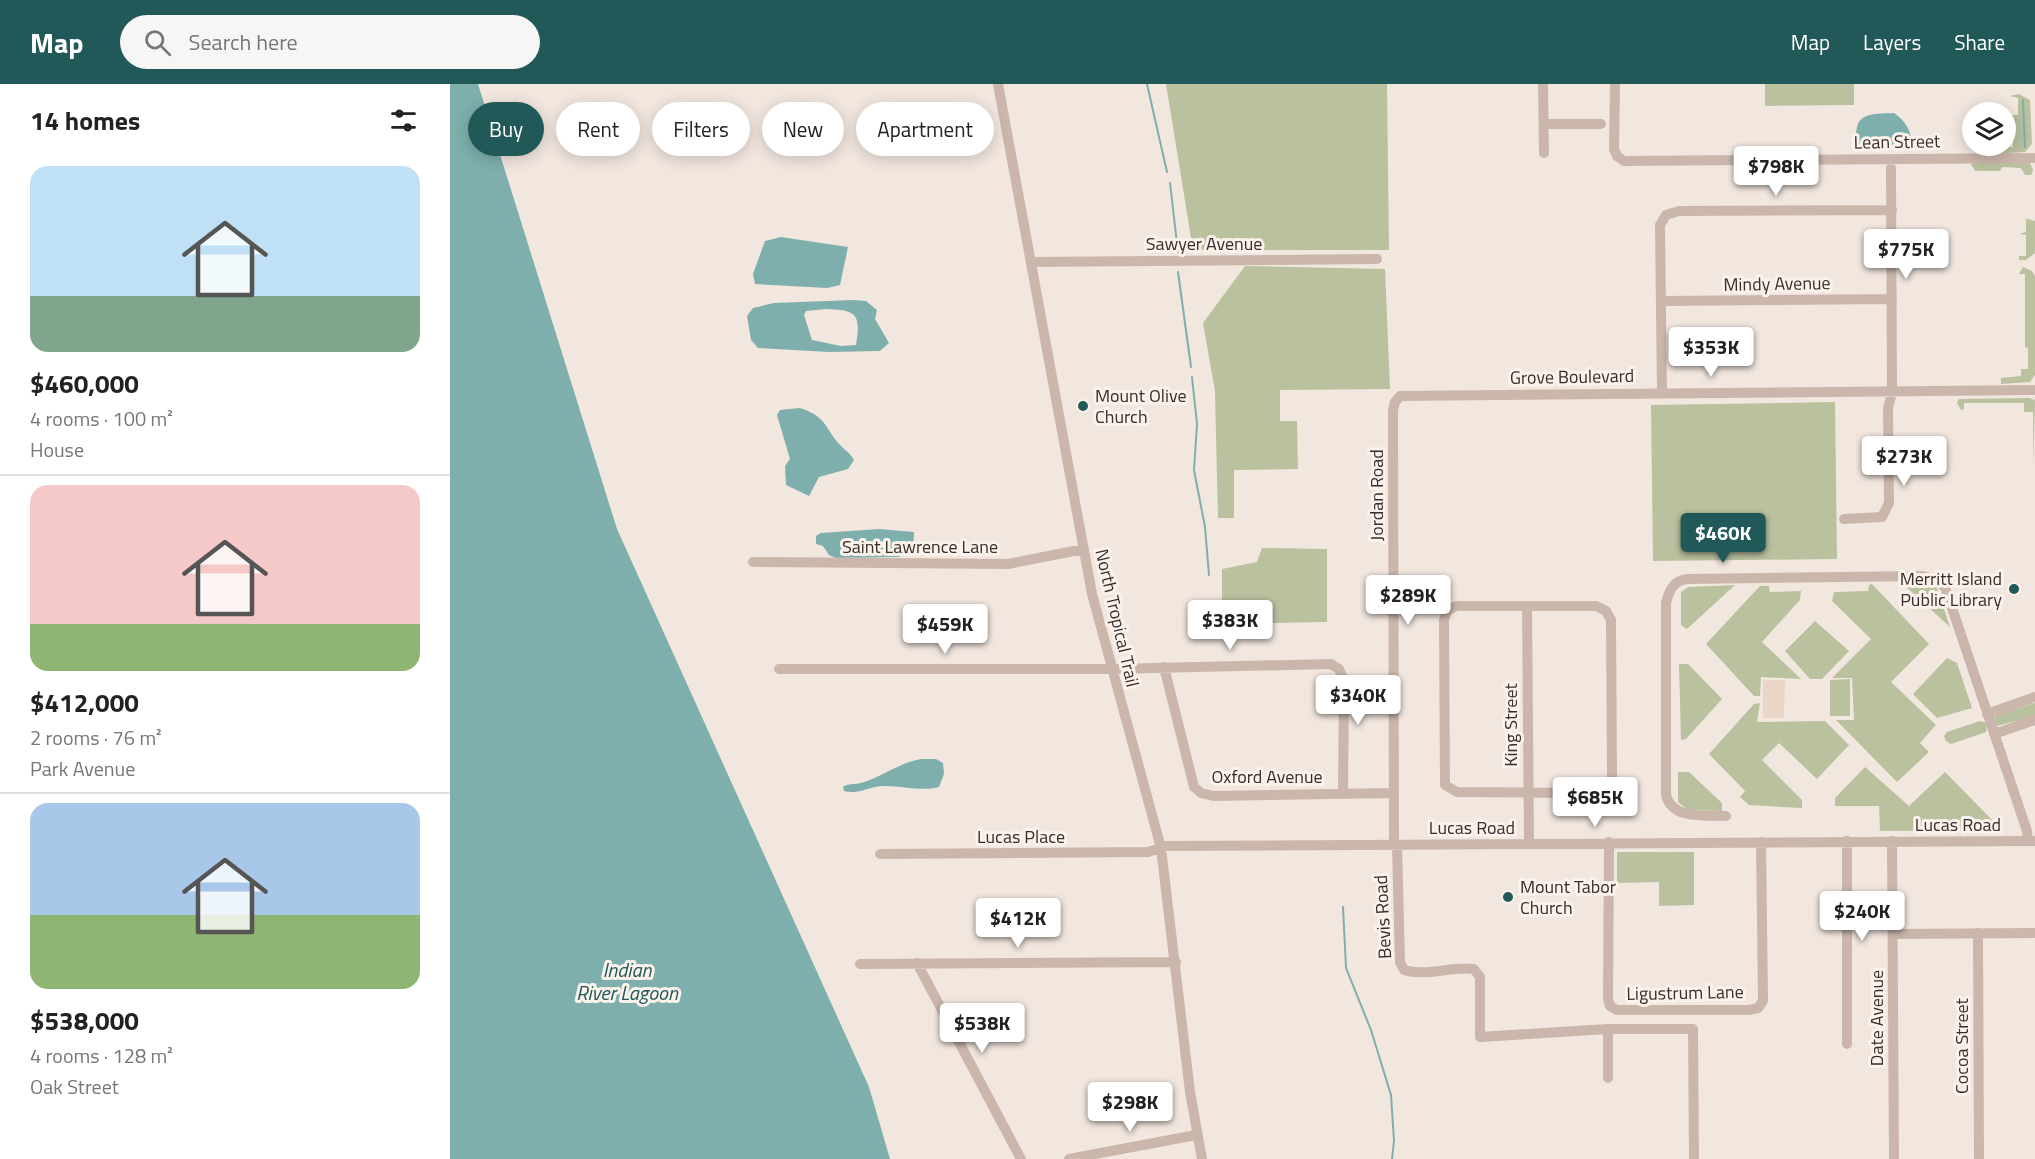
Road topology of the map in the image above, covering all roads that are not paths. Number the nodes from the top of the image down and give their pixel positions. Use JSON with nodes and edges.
{"nodes":[{"id":1,"x":998,"y":84,"type":"edge"},
{"id":2,"x":1543,"y":84,"type":"edge"},
{"id":3,"x":1615,"y":84,"type":"edge"},
{"id":4,"x":1544,"y":124,"type":"junction"},
{"id":5,"x":1601,"y":124,"type":"dead end"},
{"id":6,"x":1544,"y":153,"type":"dead end"},
{"id":7,"x":2035,"y":158,"type":"edge"},
{"id":8,"x":1891,"y":168,"type":"dead end"},
{"id":9,"x":1892,"y":210,"type":"junction"},
{"id":10,"x":1377,"y":259,"type":"dead end"},
{"id":11,"x":1032,"y":262,"type":"junction"},
{"id":12,"x":1892,"y":299,"type":"junction"},
{"id":13,"x":1661,"y":301,"type":"junction"},
{"id":14,"x":2035,"y":390,"type":"edge"},
{"id":15,"x":1662,"y":393,"type":"junction"},
{"id":16,"x":1892,"y":393,"type":"junction"},
{"id":17,"x":1397,"y":399,"type":"joint"},
{"id":18,"x":1844,"y":519,"type":"dead end"},
{"id":19,"x":1084,"y":549,"type":"junction"},
{"id":20,"x":753,"y":562,"type":"dead end"},
{"id":21,"x":1527,"y":606,"type":"junction"},
{"id":22,"x":1164,"y":667,"type":"junction"},
{"id":23,"x":779,"y":669,"type":"dead end"},
{"id":24,"x":1110,"y":669,"type":"junction"},
{"id":25,"x":2035,"y":697,"type":"edge"},
{"id":26,"x":1987,"y":714,"type":"junction"},
{"id":27,"x":2035,"y":720,"type":"edge"},
{"id":28,"x":1994,"y":734,"type":"junction"},
{"id":29,"x":1343,"y":793,"type":"junction"},
{"id":30,"x":1394,"y":793,"type":"junction"},
{"id":31,"x":1528,"y":793,"type":"junction"},
{"id":32,"x":1726,"y":816,"type":"dead end"},
{"id":33,"x":1848,"y":841,"type":"junction"},
{"id":34,"x":1892,"y":841,"type":"junction"},
{"id":35,"x":2031,"y":841,"type":"edge"},
{"id":36,"x":1609,"y":842,"type":"junction"},
{"id":37,"x":1761,"y":842,"type":"junction"},
{"id":38,"x":1395,"y":844,"type":"junction"},
{"id":39,"x":1529,"y":844,"type":"junction"},
{"id":40,"x":1161,"y":848,"type":"junction"},
{"id":41,"x":880,"y":854,"type":"dead end"},
{"id":42,"x":1978,"y":933,"type":"junction"},
{"id":43,"x":2035,"y":933,"type":"edge"},
{"id":44,"x":1894,"y":934,"type":"junction"},
{"id":45,"x":1176,"y":962,"type":"junction"},
{"id":46,"x":917,"y":963,"type":"junction"},
{"id":47,"x":860,"y":964,"type":"dead end"},
{"id":48,"x":1608,"y":1029,"type":"junction"},
{"id":49,"x":1847,"y":1044,"type":"dead end"},
{"id":50,"x":1608,"y":1078,"type":"dead end"},
{"id":51,"x":1196,"y":1135,"type":"junction"},
{"id":52,"x":1021,"y":1159,"type":"edge"},
{"id":53,"x":1069,"y":1159,"type":"edge"},
{"id":54,"x":1202,"y":1159,"type":"edge"},
{"id":55,"x":1694,"y":1159,"type":"edge"},
{"id":56,"x":1894,"y":1159,"type":"edge"},
{"id":57,"x":1979,"y":1159,"type":"edge"}],
"edges":[{"from":1,"to":11,"type":"street","name":"North Tropical Trail"},
{"from":2,"to":4,"type":"street"},
{"from":3,"to":7,"type":"street","name":"Lean Street"},
{"from":4,"to":5,"type":"street"},
{"from":4,"to":6,"type":"street"},
{"from":8,"to":9,"type":"street"},
{"from":9,"to":12,"type":"street"},
{"from":9,"to":13,"type":"street"},
{"from":10,"to":11,"type":"street","name":"Sawyer Avenue"},
{"from":11,"to":19,"type":"street","name":"North Tropical Trail"},
{"from":12,"to":13,"type":"street","name":"Mindy Avenue"},
{"from":12,"to":16,"type":"street"},
{"from":13,"to":15,"type":"street"},
{"from":14,"to":16,"type":"street","name":"Grove Boulevard"},
{"from":15,"to":16,"type":"street","name":"Grove Boulevard"},
{"from":15,"to":17,"type":"street","name":"Grove Boulevard"},
{"from":16,"to":18,"type":"street"},
{"from":17,"to":30,"type":"street","name":"Jordan Road"},
{"from":19,"to":20,"type":"street","name":"Saint Lawrence Lane"},
{"from":19,"to":24,"type":"street","name":"North Tropical Trail"},
{"from":21,"to":31,"type":"street","name":"King Street"},
{"from":21,"to":31,"type":"street"},
{"from":21,"to":31,"type":"street"},
{"from":22,"to":24,"type":"street"},
{"from":22,"to":29,"type":"street","name":"Oxford Avenue"},
{"from":22,"to":29,"type":"street"},
{"from":23,"to":24,"type":"street"},
{"from":24,"to":40,"type":"street","name":"North Tropical Trail"},
{"from":25,"to":26,"type":"street"},
{"from":26,"to":28,"type":"street"},
{"from":26,"to":32,"type":"street"},
{"from":27,"to":28,"type":"street"},
{"from":28,"to":35,"type":"street"},
{"from":29,"to":30,"type":"street","name":"Oxford Avenue"},
{"from":30,"to":38,"type":"street","name":"Jordan Road"},
{"from":31,"to":39,"type":"street","name":"King Street"},
{"from":33,"to":34,"type":"street","name":"Lucas Road"},
{"from":33,"to":37,"type":"street","name":"Lucas Road"},
{"from":33,"to":49,"type":"street"},
{"from":34,"to":35,"type":"street","name":"Lucas Road"},
{"from":34,"to":44,"type":"street","name":"Date Avenue"},
{"from":36,"to":37,"type":"street","name":"Lucas Road"},
{"from":36,"to":37,"type":"street","name":"Ligustrum Lane"},
{"from":36,"to":39,"type":"street","name":"Lucas Road"},
{"from":38,"to":39,"type":"street","name":"Lucas Road"},
{"from":38,"to":40,"type":"street","name":"Lucas Road"},
{"from":38,"to":48,"type":"street","name":"Bevis Road"},
{"from":40,"to":41,"type":"street","name":"Lucas Place"},
{"from":40,"to":45,"type":"street","name":"North Tropical Trail"},
{"from":42,"to":43,"type":"street"},
{"from":42,"to":44,"type":"street"},
{"from":42,"to":57,"type":"street","name":"Cocoa Street"},
{"from":44,"to":56,"type":"street","name":"Date Avenue"},
{"from":45,"to":46,"type":"street"},
{"from":45,"to":51,"type":"street","name":"North Tropical Trail"},
{"from":46,"to":47,"type":"street"},
{"from":46,"to":52,"type":"street"},
{"from":48,"to":50,"type":"street"},
{"from":48,"to":55,"type":"street","name":"Bevis Road"},
{"from":51,"to":53,"type":"street"},
{"from":51,"to":54,"type":"street","name":"North Tropical Trail"}]}
